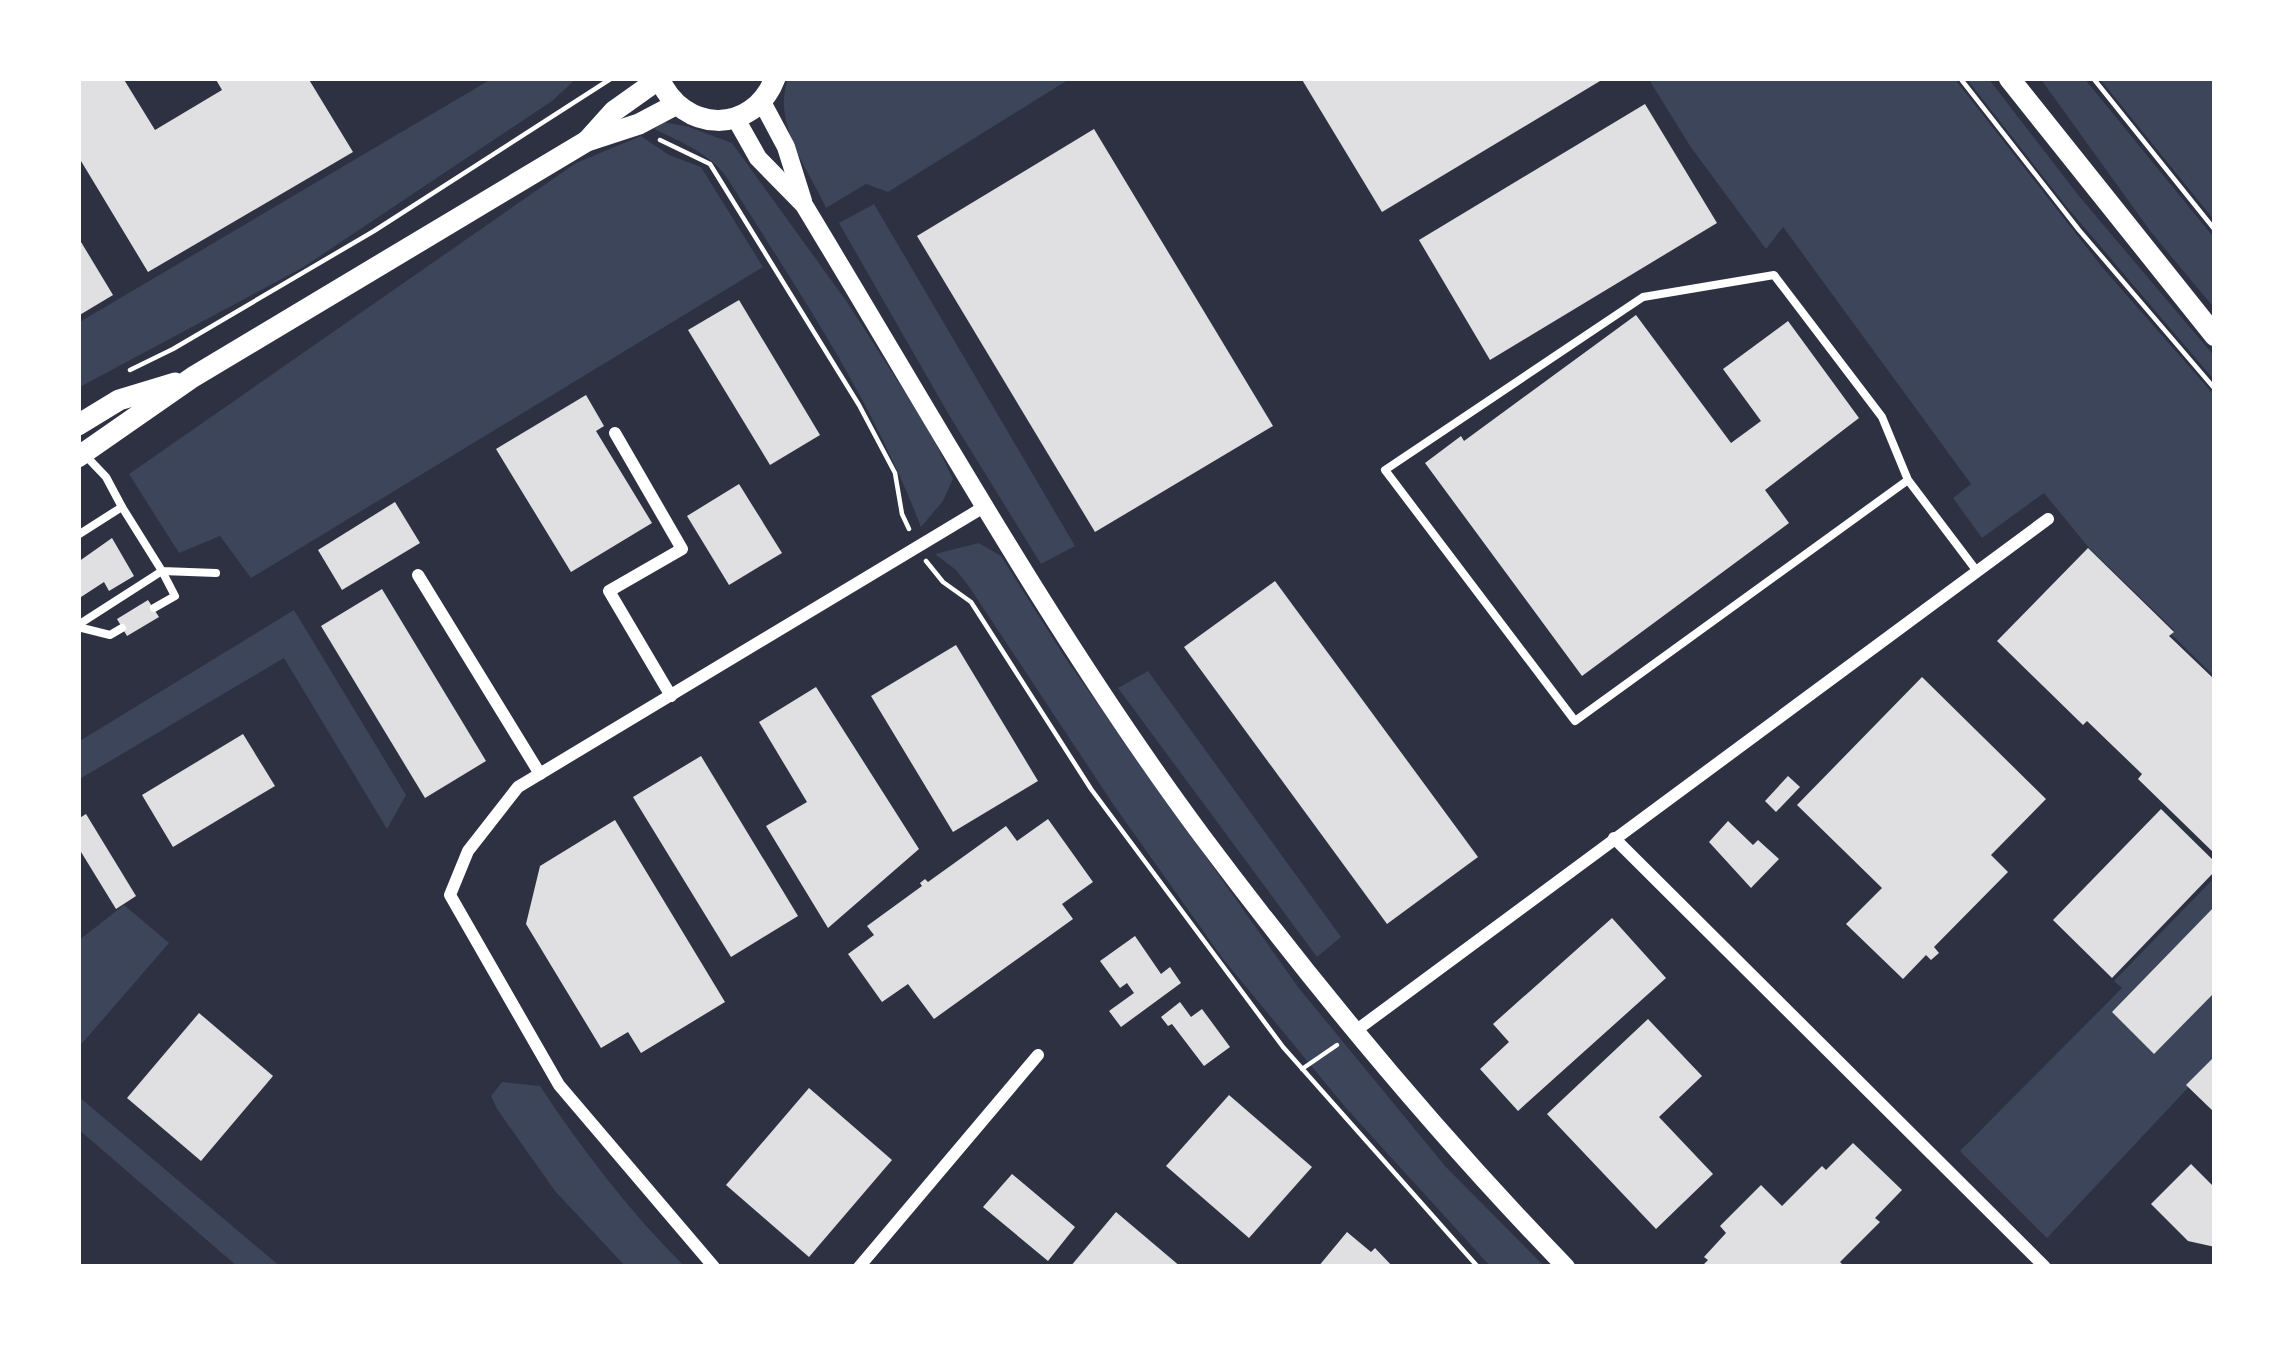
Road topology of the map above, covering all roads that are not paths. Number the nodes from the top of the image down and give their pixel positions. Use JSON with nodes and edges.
{"nodes":[{"id":1,"x":658,"y":78,"type":"edge"},
{"id":2,"x":775,"y":78,"type":"edge"},
{"id":3,"x":2016,"y":83,"type":"edge"},
{"id":4,"x":762,"y":102,"type":"junction"},
{"id":5,"x":675,"y":105,"type":"junction"},
{"id":6,"x":736,"y":119,"type":"junction"},
{"id":7,"x":587,"y":141,"type":"junction"},
{"id":8,"x":804,"y":206,"type":"junction"},
{"id":9,"x":2215,"y":336,"type":"edge"},
{"id":10,"x":193,"y":377,"type":"junction"},
{"id":11,"x":78,"y":424,"type":"edge"},
{"id":12,"x":614,"y":433,"type":"dead end"},
{"id":13,"x":80,"y":454,"type":"edge"},
{"id":14,"x":1908,"y":480,"type":"junction"},
{"id":15,"x":987,"y":506,"type":"junction"},
{"id":16,"x":122,"y":507,"type":"junction"},
{"id":17,"x":2048,"y":518,"type":"dead end"},
{"id":18,"x":78,"y":535,"type":"edge"},
{"id":19,"x":162,"y":571,"type":"junction"},
{"id":20,"x":1976,"y":571,"type":"junction"},
{"id":21,"x":216,"y":573,"type":"dead end"},
{"id":22,"x":418,"y":575,"type":"dead end"},
{"id":23,"x":154,"y":608,"type":"dead end"},
{"id":24,"x":78,"y":626,"type":"edge"},
{"id":25,"x":122,"y":628,"type":"dead end"},
{"id":26,"x":671,"y":696,"type":"junction"},
{"id":27,"x":540,"y":774,"type":"junction"},
{"id":28,"x":1614,"y":838,"type":"junction"},
{"id":29,"x":1354,"y":1032,"type":"junction"},
{"id":30,"x":1038,"y":1055,"type":"dead end"},
{"id":31,"x":714,"y":1267,"type":"edge"},
{"id":32,"x":859,"y":1267,"type":"edge"},
{"id":33,"x":1566,"y":1267,"type":"edge"},
{"id":34,"x":2045,"y":1267,"type":"edge"}],
"edges":[{"from":1,"to":5,"type":"main road"},
{"from":1,"to":7,"type":"main road"},
{"from":2,"to":4,"type":"main road"},
{"from":3,"to":9,"type":"main road"},
{"from":4,"to":6,"type":"main road"},
{"from":4,"to":8,"type":"street"},
{"from":5,"to":6,"type":"main road"},
{"from":5,"to":7,"type":"main road"},
{"from":6,"to":8,"type":"street"},
{"from":7,"to":10,"type":"main road"},
{"from":8,"to":15,"type":"street"},
{"from":10,"to":11,"type":"main road"},
{"from":10,"to":13,"type":"main road"},
{"from":12,"to":26,"type":"street"},
{"from":13,"to":16,"type":"lane"},
{"from":14,"to":14,"type":"lane"},
{"from":14,"to":20,"type":"lane"},
{"from":15,"to":26,"type":"street"},
{"from":15,"to":29,"type":"street"},
{"from":16,"to":18,"type":"lane"},
{"from":16,"to":19,"type":"lane"},
{"from":17,"to":20,"type":"street"},
{"from":19,"to":21,"type":"lane"},
{"from":19,"to":23,"type":"lane"},
{"from":19,"to":24,"type":"lane"},
{"from":20,"to":28,"type":"street"},
{"from":22,"to":27,"type":"street"},
{"from":24,"to":25,"type":"lane"},
{"from":26,"to":27,"type":"street"},
{"from":27,"to":31,"type":"street"},
{"from":28,"to":29,"type":"street"},
{"from":28,"to":34,"type":"street"},
{"from":29,"to":33,"type":"street"},
{"from":30,"to":32,"type":"street"}]}
